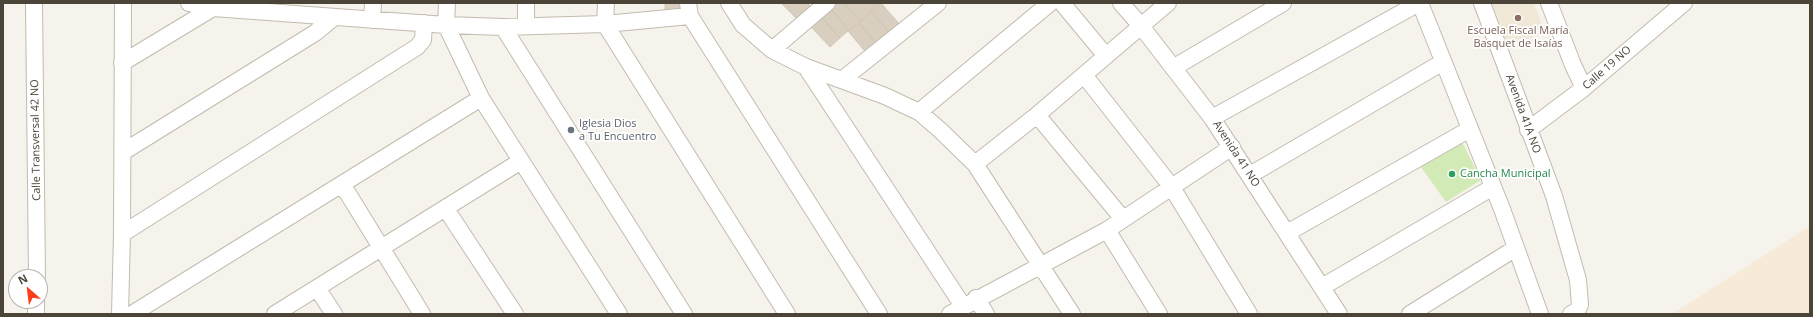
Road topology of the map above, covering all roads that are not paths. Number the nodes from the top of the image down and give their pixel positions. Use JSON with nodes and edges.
{"nodes":[{"id":1,"x":34,"y":3,"type":"edge"},
{"id":2,"x":123,"y":3,"type":"edge"},
{"id":3,"x":189,"y":3,"type":"edge"},
{"id":4,"x":373,"y":3,"type":"edge"},
{"id":5,"x":448,"y":3,"type":"edge"},
{"id":6,"x":526,"y":3,"type":"edge"},
{"id":7,"x":606,"y":3,"type":"edge"},
{"id":8,"x":729,"y":3,"type":"edge"},
{"id":9,"x":826,"y":3,"type":"edge"},
{"id":10,"x":938,"y":3,"type":"edge"},
{"id":11,"x":1050,"y":3,"type":"edge"},
{"id":12,"x":1062,"y":3,"type":"edge"},
{"id":13,"x":1121,"y":3,"type":"edge"},
{"id":14,"x":1168,"y":3,"type":"edge"},
{"id":15,"x":1283,"y":3,"type":"edge"},
{"id":16,"x":1420,"y":3,"type":"edge"},
{"id":17,"x":1482,"y":3,"type":"edge"},
{"id":18,"x":1684,"y":3,"type":"edge"},
{"id":19,"x":1551,"y":4,"type":"edge"},
{"id":20,"x":213,"y":5,"type":"edge"},
{"id":21,"x":294,"y":8,"type":"edge"},
{"id":22,"x":689,"y":9,"type":"edge"},
{"id":23,"x":334,"y":18,"type":"junction"},
{"id":24,"x":372,"y":20,"type":"junction"},
{"id":25,"x":424,"y":23,"type":"junction"},
{"id":26,"x":605,"y":24,"type":"junction"},
{"id":27,"x":446,"y":25,"type":"junction"},
{"id":28,"x":526,"y":26,"type":"junction"},
{"id":29,"x":1141,"y":26,"type":"junction"},
{"id":30,"x":504,"y":28,"type":"junction"},
{"id":31,"x":772,"y":50,"type":"junction"},
{"id":32,"x":1106,"y":56,"type":"junction"},
{"id":33,"x":1443,"y":62,"type":"junction"},
{"id":34,"x":122,"y":63,"type":"junction"},
{"id":35,"x":806,"y":67,"type":"junction"},
{"id":36,"x":1173,"y":68,"type":"junction"},
{"id":37,"x":1084,"y":75,"type":"junction"},
{"id":38,"x":843,"y":79,"type":"junction"},
{"id":39,"x":1584,"y":88,"type":"junction"},
{"id":40,"x":481,"y":98,"type":"junction"},
{"id":41,"x":918,"y":112,"type":"junction"},
{"id":42,"x":1038,"y":115,"type":"junction"},
{"id":43,"x":1212,"y":118,"type":"junction"},
{"id":44,"x":1470,"y":129,"type":"junction"},
{"id":45,"x":1528,"y":130,"type":"junction"},
{"id":46,"x":1232,"y":147,"type":"junction"},
{"id":47,"x":123,"y":152,"type":"junction"},
{"id":48,"x":521,"y":161,"type":"junction"},
{"id":49,"x":975,"y":164,"type":"junction"},
{"id":50,"x":1250,"y":175,"type":"junction"},
{"id":51,"x":342,"y":184,"type":"junction"},
{"id":52,"x":1171,"y":186,"type":"junction"},
{"id":53,"x":1493,"y":187,"type":"junction"},
{"id":54,"x":446,"y":209,"type":"junction"},
{"id":55,"x":1123,"y":219,"type":"junction"},
{"id":56,"x":1107,"y":230,"type":"junction"},
{"id":57,"x":1287,"y":233,"type":"junction"},
{"id":58,"x":122,"y":234,"type":"junction"},
{"id":59,"x":1516,"y":248,"type":"junction"},
{"id":60,"x":381,"y":249,"type":"junction"},
{"id":61,"x":1041,"y":267,"type":"junction"},
{"id":62,"x":36,"y":269,"type":"edge"},
{"id":63,"x":1322,"y":287,"type":"junction"},
{"id":64,"x":317,"y":288,"type":"junction"},
{"id":65,"x":963,"y":306,"type":"edge"},
{"id":66,"x":151,"y":309,"type":"edge"},
{"id":67,"x":120,"y":314,"type":"edge"},
{"id":68,"x":132,"y":314,"type":"edge"},
{"id":69,"x":275,"y":314,"type":"edge"},
{"id":70,"x":334,"y":314,"type":"edge"},
{"id":71,"x":422,"y":314,"type":"edge"},
{"id":72,"x":515,"y":314,"type":"edge"},
{"id":73,"x":619,"y":314,"type":"edge"},
{"id":74,"x":684,"y":314,"type":"edge"},
{"id":75,"x":787,"y":314,"type":"edge"},
{"id":76,"x":879,"y":314,"type":"edge"},
{"id":77,"x":986,"y":314,"type":"edge"},
{"id":78,"x":1072,"y":314,"type":"edge"},
{"id":79,"x":1159,"y":314,"type":"edge"},
{"id":80,"x":1249,"y":314,"type":"edge"},
{"id":81,"x":1339,"y":314,"type":"edge"},
{"id":82,"x":1410,"y":314,"type":"edge"},
{"id":83,"x":1539,"y":314,"type":"edge"},
{"id":84,"x":1571,"y":314,"type":"edge"}],
"edges":[{"from":1,"to":62,"type":"street","name":"Calle Transversal 42 NO"},
{"from":2,"to":34,"type":"street"},
{"from":3,"to":20,"type":"street"},
{"from":4,"to":24,"type":"street"},
{"from":5,"to":27,"type":"street"},
{"from":6,"to":28,"type":"street"},
{"from":7,"to":26,"type":"street"},
{"from":8,"to":31,"type":"street"},
{"from":9,"to":31,"type":"street"},
{"from":10,"to":38,"type":"street"},
{"from":11,"to":41,"type":"street"},
{"from":12,"to":32,"type":"street"},
{"from":13,"to":29,"type":"street","name":"Avenida 41 NO"},
{"from":14,"to":29,"type":"street"},
{"from":15,"to":36,"type":"street"},
{"from":16,"to":33,"type":"street"},
{"from":16,"to":43,"type":"street"},
{"from":17,"to":45,"type":"street","name":"Avenida 41A NO"},
{"from":18,"to":39,"type":"street","name":"Calle 19 NO"},
{"from":19,"to":39,"type":"street"},
{"from":20,"to":21,"type":"street"},
{"from":20,"to":34,"type":"street"},
{"from":21,"to":23,"type":"street"},
{"from":22,"to":26,"type":"street"},
{"from":22,"to":76,"type":"street"},
{"from":23,"to":24,"type":"street"},
{"from":23,"to":47,"type":"street"},
{"from":24,"to":25,"type":"street"},
{"from":25,"to":27,"type":"street"},
{"from":25,"to":58,"type":"street"},
{"from":26,"to":28,"type":"street"},
{"from":26,"to":75,"type":"street"},
{"from":27,"to":30,"type":"street"},
{"from":27,"to":40,"type":"street"},
{"from":28,"to":30,"type":"street"},
{"from":29,"to":32,"type":"street"},
{"from":29,"to":36,"type":"street","name":"Avenida 41 NO"},
{"from":30,"to":74,"type":"street"},
{"from":31,"to":35,"type":"street"},
{"from":32,"to":37,"type":"street"},
{"from":33,"to":44,"type":"street"},
{"from":33,"to":50,"type":"street"},
{"from":34,"to":47,"type":"street"},
{"from":35,"to":38,"type":"street"},
{"from":35,"to":65,"type":"street"},
{"from":36,"to":43,"type":"street","name":"Avenida 41 NO"},
{"from":37,"to":42,"type":"street"},
{"from":37,"to":52,"type":"street"},
{"from":38,"to":41,"type":"street"},
{"from":39,"to":45,"type":"street","name":"Calle 19 NO"},
{"from":40,"to":48,"type":"street"},
{"from":40,"to":51,"type":"street"},
{"from":41,"to":49,"type":"street"},
{"from":42,"to":49,"type":"street"},
{"from":42,"to":55,"type":"street"},
{"from":43,"to":46,"type":"street","name":"Avenida 41 NO"},
{"from":44,"to":53,"type":"street"},
{"from":44,"to":57,"type":"street"},
{"from":45,"to":84,"type":"street","name":"Avenida 41A NO"},
{"from":46,"to":50,"type":"street","name":"Avenida 41 NO"},
{"from":46,"to":52,"type":"street"},
{"from":47,"to":58,"type":"street"},
{"from":48,"to":54,"type":"street"},
{"from":48,"to":73,"type":"street"},
{"from":49,"to":61,"type":"street"},
{"from":50,"to":57,"type":"street","name":"Avenida 41 NO"},
{"from":51,"to":60,"type":"street"},
{"from":51,"to":66,"type":"street"},
{"from":52,"to":55,"type":"street"},
{"from":52,"to":80,"type":"street"},
{"from":53,"to":59,"type":"street"},
{"from":53,"to":63,"type":"street"},
{"from":54,"to":60,"type":"street"},
{"from":54,"to":72,"type":"street"},
{"from":55,"to":56,"type":"street"},
{"from":56,"to":61,"type":"street"},
{"from":56,"to":79,"type":"street"},
{"from":57,"to":63,"type":"street","name":"Avenida 41 NO"},
{"from":58,"to":67,"type":"street"},
{"from":59,"to":82,"type":"street"},
{"from":59,"to":83,"type":"street"},
{"from":60,"to":64,"type":"street"},
{"from":60,"to":71,"type":"street"},
{"from":61,"to":65,"type":"street"},
{"from":61,"to":78,"type":"street"},
{"from":63,"to":81,"type":"street","name":"Avenida 41 NO"},
{"from":64,"to":69,"type":"street"},
{"from":64,"to":70,"type":"street"},
{"from":65,"to":77,"type":"street"},
{"from":66,"to":68,"type":"street"}]}
